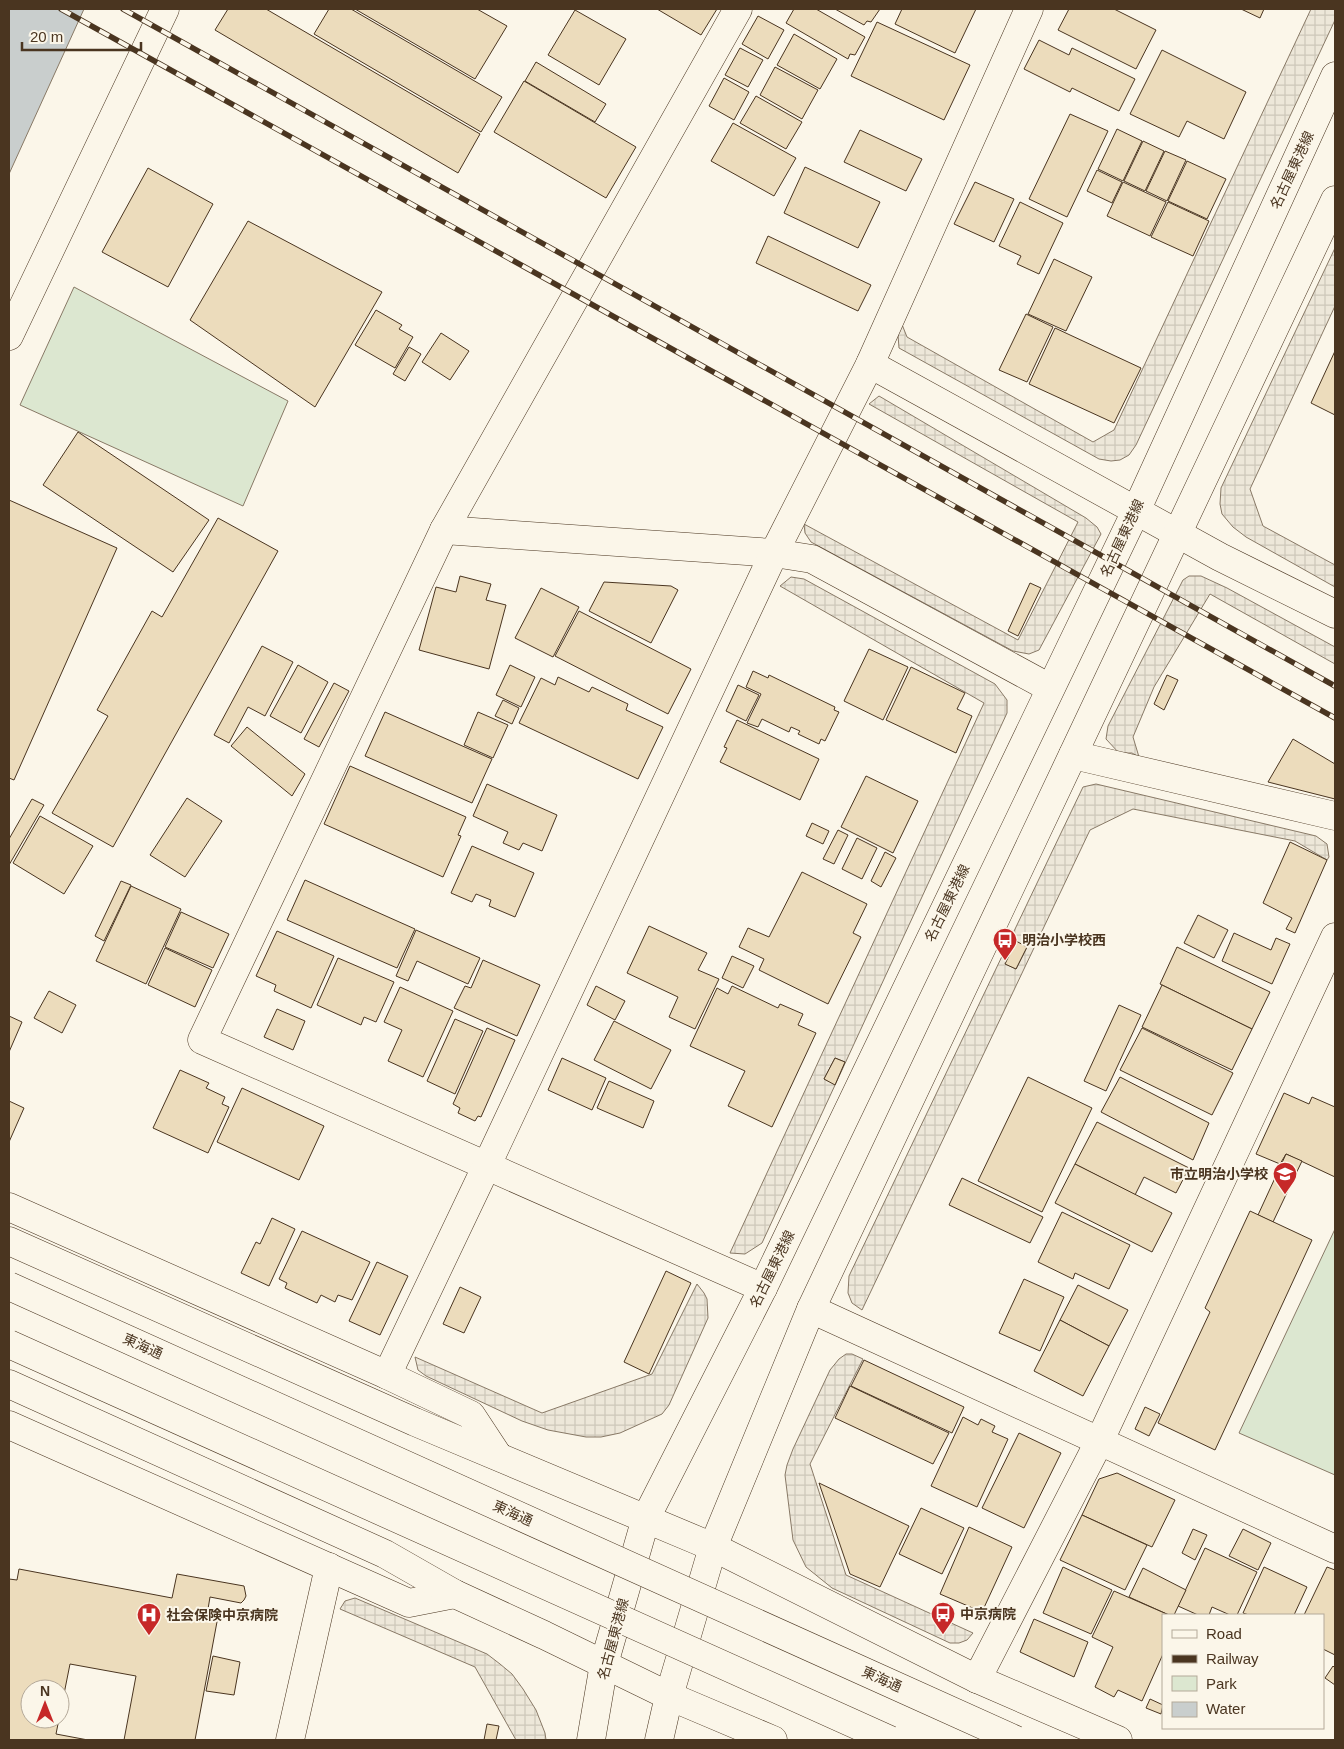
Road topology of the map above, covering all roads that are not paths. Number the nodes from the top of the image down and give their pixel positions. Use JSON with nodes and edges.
{"nodes":[{"id":1,"x":164,"y":9,"type":"edge"},
{"id":2,"x":738,"y":9,"type":"edge"},
{"id":3,"x":1029,"y":9,"type":"edge"},
{"id":4,"x":1335,"y":76,"type":"edge"},
{"id":5,"x":1335,"y":200,"type":"edge"},
{"id":6,"x":9,"y":336,"type":"edge"},
{"id":7,"x":870,"y":364,"type":"junction"},
{"id":8,"x":1136,"y":511,"type":"junction"},
{"id":9,"x":444,"y":530,"type":"junction"},
{"id":10,"x":1177,"y":533,"type":"junction"},
{"id":11,"x":774,"y":553,"type":"junction"},
{"id":12,"x":1335,"y":614,"type":"edge"},
{"id":13,"x":1050,"y":688,"type":"junction"},
{"id":14,"x":1073,"y":754,"type":"junction"},
{"id":15,"x":1335,"y":816,"type":"edge"},
{"id":16,"x":1335,"y":937,"type":"edge"},
{"id":17,"x":487,"y":1165,"type":"junction"},
{"id":18,"x":9,"y":1207,"type":"edge"},
{"id":19,"x":9,"y":1241,"type":"edge"},
{"id":20,"x":9,"y":1286,"type":"edge"},
{"id":21,"x":763,"y":1288,"type":"junction"},
{"id":22,"x":811,"y":1309,"type":"junction"},
{"id":23,"x":9,"y":1344,"type":"edge"},
{"id":24,"x":386,"y":1375,"type":"junction"},
{"id":25,"x":9,"y":1384,"type":"edge"},
{"id":26,"x":9,"y":1425,"type":"edge"},
{"id":27,"x":1100,"y":1440,"type":"junction"},
{"id":28,"x":498,"y":1456,"type":"junction"},
{"id":29,"x":646,"y":1518,"type":"junction"},
{"id":30,"x":712,"y":1547,"type":"junction"},
{"id":31,"x":1335,"y":1549,"type":"edge"},
{"id":32,"x":329,"y":1566,"type":"junction"},
{"id":33,"x":455,"y":1594,"type":"junction"},
{"id":34,"x":604,"y":1664,"type":"junction"},
{"id":35,"x":977,"y":1679,"type":"junction"},
{"id":36,"x":669,"y":1696,"type":"junction"},
{"id":37,"x":290,"y":1740,"type":"edge"},
{"id":38,"x":591,"y":1740,"type":"edge"},
{"id":39,"x":660,"y":1740,"type":"edge"},
{"id":40,"x":773,"y":1740,"type":"edge"},
{"id":41,"x":890,"y":1740,"type":"edge"},
{"id":42,"x":1016,"y":1740,"type":"edge"},
{"id":43,"x":1118,"y":1740,"type":"edge"}],
"edges":[{"from":1,"to":6,"type":"street"},
{"from":2,"to":9,"type":"street"},
{"from":3,"to":7,"type":"street"},
{"from":4,"to":8,"type":"street","name":"名古屋東港線"},
{"from":5,"to":10,"type":"street"},
{"from":7,"to":8,"type":"street"},
{"from":7,"to":11,"type":"street"},
{"from":8,"to":10,"type":"street"},
{"from":8,"to":13,"type":"street","name":"名古屋東港線"},
{"from":9,"to":11,"type":"street"},
{"from":9,"to":17,"type":"street"},
{"from":10,"to":12,"type":"street"},
{"from":10,"to":14,"type":"street"},
{"from":11,"to":13,"type":"street"},
{"from":11,"to":17,"type":"street"},
{"from":13,"to":21,"type":"street","name":"名古屋東港線"},
{"from":14,"to":15,"type":"street"},
{"from":14,"to":22,"type":"street"},
{"from":16,"to":27,"type":"street"},
{"from":17,"to":21,"type":"street"},
{"from":17,"to":24,"type":"street"},
{"from":18,"to":24,"type":"street"},
{"from":19,"to":28,"type":"street"},
{"from":20,"to":42,"type":"street","name":"東海通","bridge":true},
{"from":21,"to":29,"type":"street","name":"名古屋東港線"},
{"from":22,"to":27,"type":"street"},
{"from":22,"to":30,"type":"street"},
{"from":23,"to":41,"type":"street","bridge":true},
{"from":24,"to":28,"type":"street"},
{"from":25,"to":33,"type":"street"},
{"from":26,"to":32,"type":"street"},
{"from":27,"to":31,"type":"street"},
{"from":27,"to":35,"type":"street"},
{"from":28,"to":29,"type":"street"},
{"from":29,"to":30,"type":"street"},
{"from":29,"to":34,"type":"street","name":"名古屋東港線"},
{"from":30,"to":35,"type":"street"},
{"from":30,"to":36,"type":"street"},
{"from":32,"to":33,"type":"street"},
{"from":32,"to":37,"type":"street"},
{"from":33,"to":34,"type":"street"},
{"from":34,"to":36,"type":"street"},
{"from":34,"to":38,"type":"street","name":"名古屋東港線"},
{"from":35,"to":43,"type":"street"},
{"from":36,"to":39,"type":"street"},
{"from":36,"to":40,"type":"street"}]}
